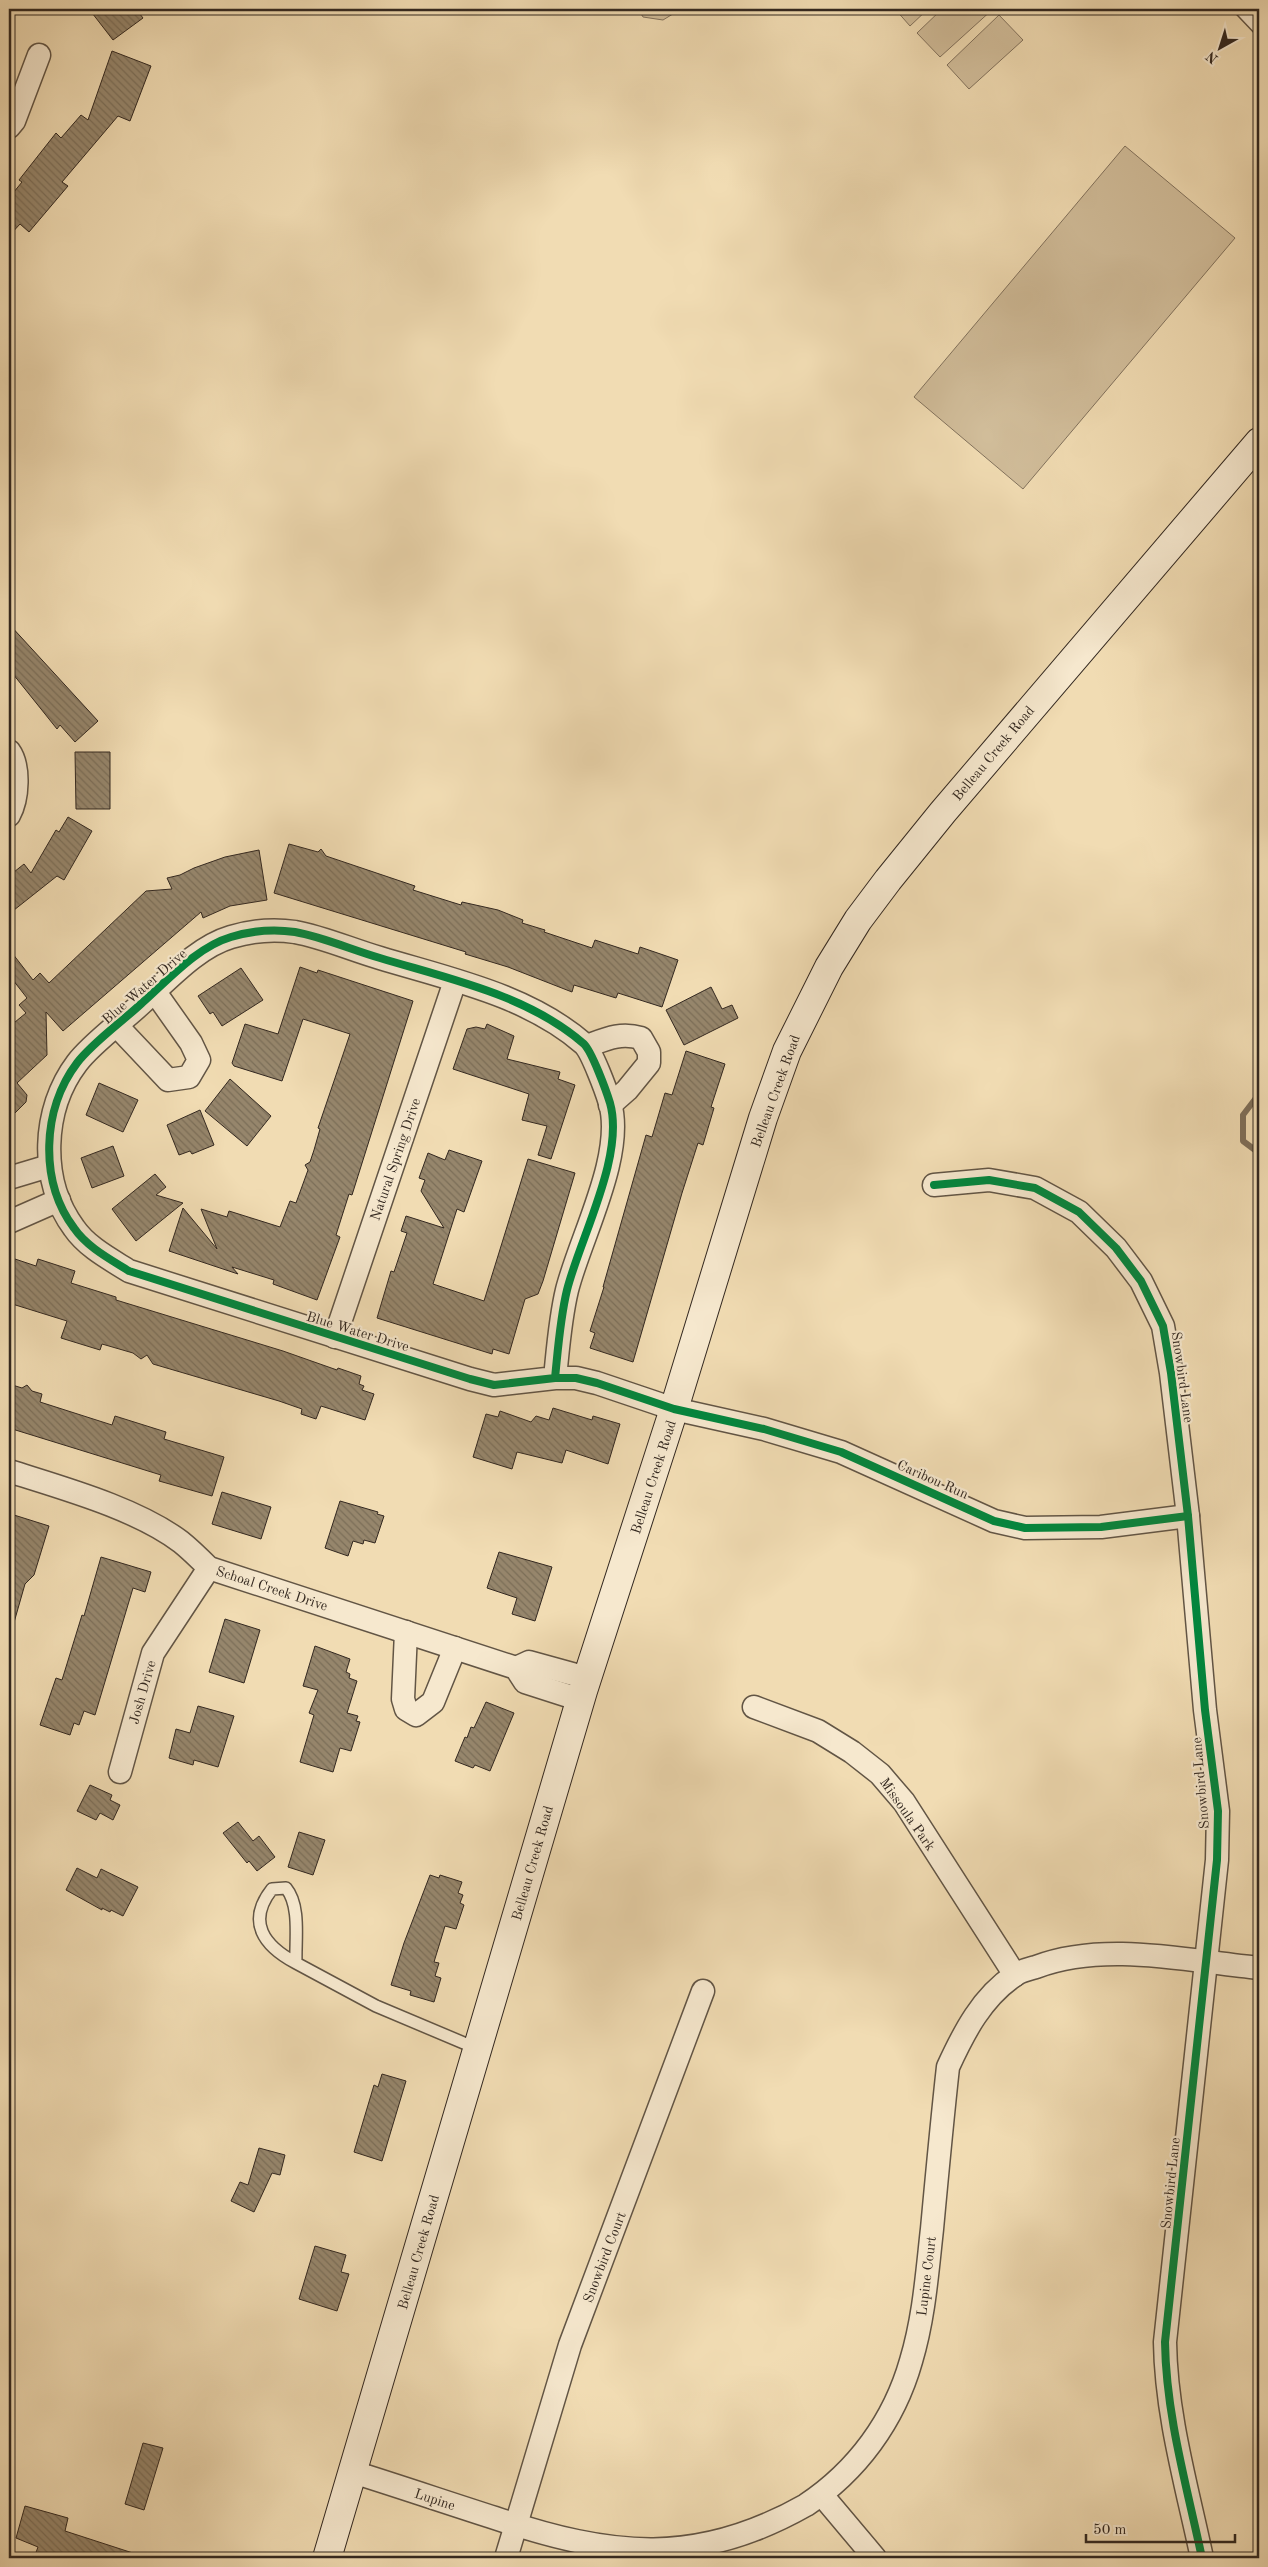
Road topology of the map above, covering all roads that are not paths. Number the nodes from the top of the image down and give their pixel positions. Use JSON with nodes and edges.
{"nodes":[{"id":1,"x":1240,"y":9,"type":"edge"},
{"id":2,"x":1259,"y":30,"type":"edge"},
{"id":3,"x":40,"y":55,"type":"dead end"},
{"id":4,"x":9,"y":127,"type":"edge"},
{"id":5,"x":1255,"y":452,"type":"edge"},
{"id":6,"x":12,"y":755,"type":"edge"},
{"id":7,"x":9,"y":815,"type":"edge"},
{"id":8,"x":455,"y":981,"type":"junction"},
{"id":9,"x":155,"y":992,"type":"junction"},
{"id":10,"x":117,"y":1026,"type":"junction"},
{"id":11,"x":587,"y":1046,"type":"junction"},
{"id":12,"x":610,"y":1105,"type":"junction"},
{"id":13,"x":49,"y":1166,"type":"junction"},
{"id":14,"x":9,"y":1178,"type":"edge"},
{"id":15,"x":934,"y":1186,"type":"dead end"},
{"id":16,"x":59,"y":1200,"type":"junction"},
{"id":17,"x":9,"y":1222,"type":"edge"},
{"id":18,"x":335,"y":1337,"type":"junction"},
{"id":19,"x":555,"y":1378,"type":"junction"},
{"id":20,"x":674,"y":1409,"type":"junction"},
{"id":21,"x":9,"y":1471,"type":"edge"},
{"id":22,"x":1188,"y":1516,"type":"junction"},
{"id":23,"x":210,"y":1568,"type":"junction"},
{"id":24,"x":406,"y":1632,"type":"junction"},
{"id":25,"x":455,"y":1648,"type":"junction"},
{"id":26,"x":584,"y":1689,"type":"junction"},
{"id":27,"x":754,"y":1707,"type":"dead end"},
{"id":28,"x":120,"y":1772,"type":"dead end"},
{"id":29,"x":1206,"y":1963,"type":"junction"},
{"id":30,"x":296,"y":1964,"type":"junction"},
{"id":31,"x":1259,"y":1968,"type":"edge"},
{"id":32,"x":1015,"y":1974,"type":"junction"},
{"id":33,"x":703,"y":1991,"type":"dead end"},
{"id":34,"x":478,"y":2049,"type":"junction"},
{"id":35,"x":354,"y":2472,"type":"junction"},
{"id":36,"x":822,"y":2495,"type":"junction"},
{"id":37,"x":516,"y":2526,"type":"junction"},
{"id":38,"x":327,"y":2558,"type":"edge"},
{"id":39,"x":506,"y":2558,"type":"edge"},
{"id":40,"x":876,"y":2558,"type":"edge"},
{"id":41,"x":1202,"y":2558,"type":"edge"}],
"edges":[{"from":1,"to":2,"type":"lane"},
{"from":3,"to":4,"type":"street"},
{"from":5,"to":20,"type":"main road","name":"Belleau Creek Road"},
{"from":6,"to":7,"type":"street"},
{"from":8,"to":9,"type":"street","name":"Blue Water Drive"},
{"from":8,"to":11,"type":"street","name":"Blue Water Drive"},
{"from":8,"to":18,"type":"street","name":"Natural Spring Drive"},
{"from":9,"to":10,"type":"street","name":"Blue Water Drive"},
{"from":9,"to":10,"type":"street","name":"Blue Water Drive"},
{"from":10,"to":13,"type":"street","name":"Blue Water Drive"},
{"from":11,"to":12,"type":"street"},
{"from":11,"to":12,"type":"street"},
{"from":12,"to":19,"type":"street"},
{"from":13,"to":14,"type":"street"},
{"from":13,"to":16,"type":"street","name":"Blue Water Drive"},
{"from":15,"to":22,"type":"street","name":"Snowbird Lane"},
{"from":16,"to":17,"type":"street"},
{"from":16,"to":18,"type":"street","name":"Blue Water Drive"},
{"from":18,"to":19,"type":"street","name":"Blue Water Drive"},
{"from":19,"to":20,"type":"street","name":"Blue Water Drive"},
{"from":20,"to":22,"type":"street","name":"Caribou Run"},
{"from":20,"to":26,"type":"main road","name":"Belleau Creek Road"},
{"from":21,"to":23,"type":"street","name":"Schoal Creek Drive"},
{"from":22,"to":29,"type":"street","name":"Snowbird Lane"},
{"from":23,"to":24,"type":"street","name":"Schoal Creek Drive"},
{"from":23,"to":28,"type":"street","name":"Josh Drive"},
{"from":24,"to":25,"type":"street","name":"Schoal Creek Drive"},
{"from":24,"to":25,"type":"street"},
{"from":25,"to":26,"type":"street","name":"Schoal Creek Drive"},
{"from":26,"to":34,"type":"main road","name":"Belleau Creek Road"},
{"from":27,"to":32,"type":"street","name":"Missoula Park"},
{"from":29,"to":31,"type":"street","name":"Lupine Court"},
{"from":29,"to":32,"type":"street","name":"Lupine Court"},
{"from":29,"to":41,"type":"street","name":"Snowbird Lane"},
{"from":30,"to":30,"type":"lane"},
{"from":30,"to":34,"type":"lane"},
{"from":32,"to":36,"type":"street","name":"Lupine Court"},
{"from":33,"to":37,"type":"street","name":"Snowbird Court"},
{"from":34,"to":35,"type":"main road","name":"Belleau Creek Road"},
{"from":35,"to":37,"type":"street","name":"Lupine"},
{"from":35,"to":38,"type":"main road","name":"Belleau Creek Road"},
{"from":36,"to":37,"type":"street","name":"Lupine Court"},
{"from":36,"to":40,"type":"street"},
{"from":37,"to":39,"type":"street"}]}
